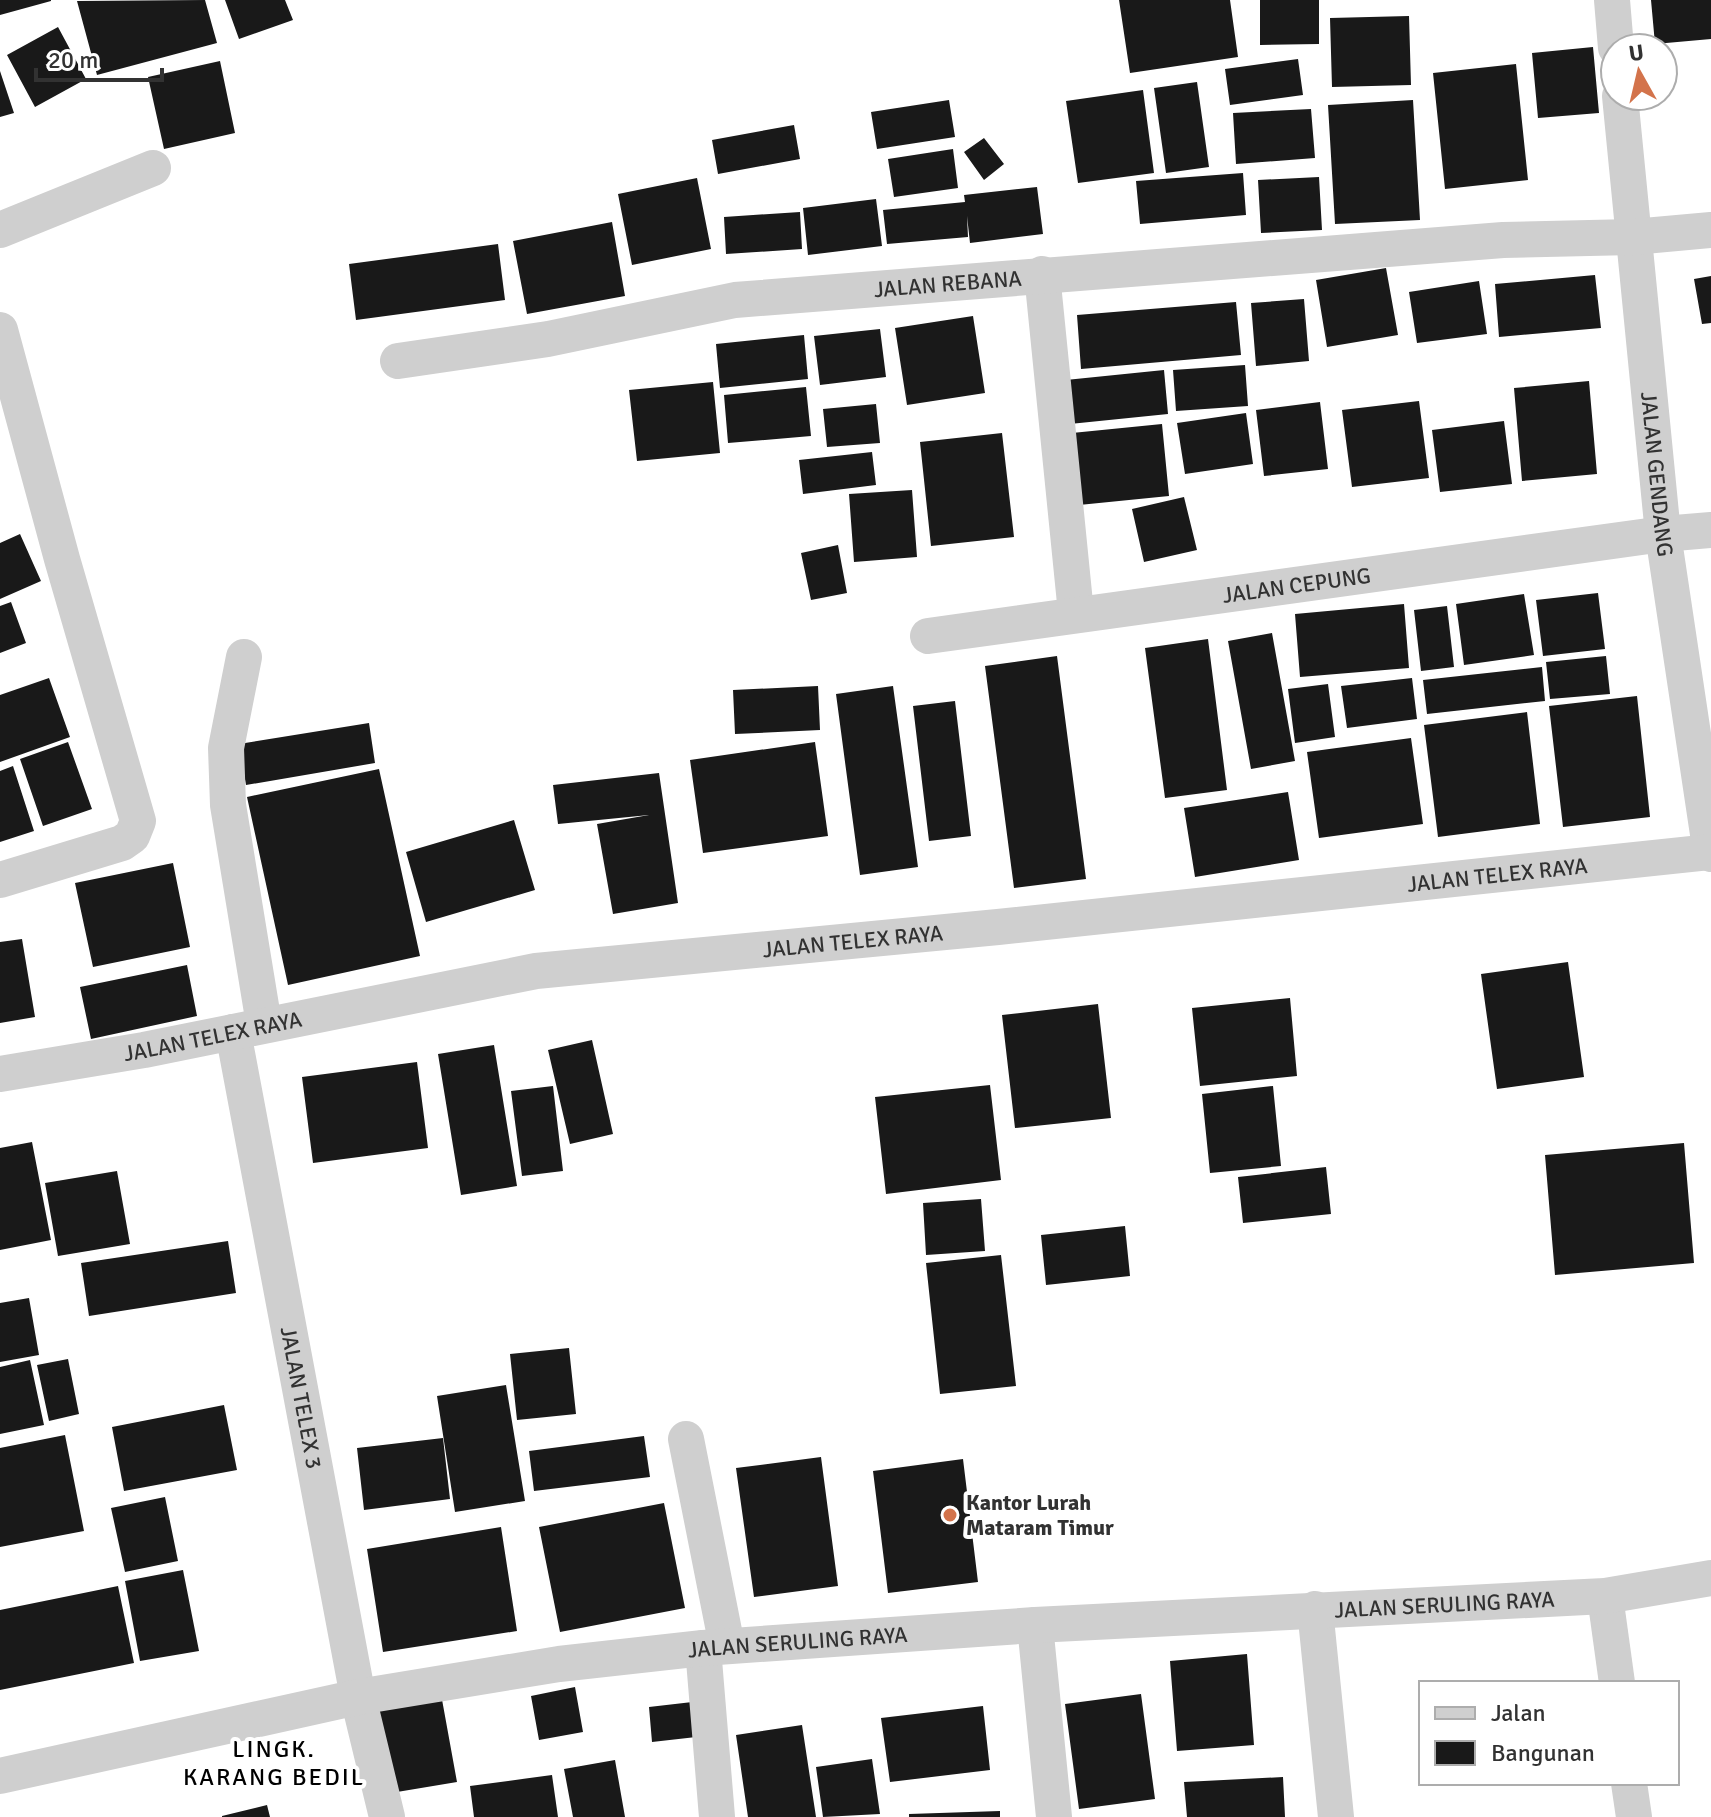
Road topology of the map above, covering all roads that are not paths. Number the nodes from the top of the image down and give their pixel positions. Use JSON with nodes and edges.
{"nodes":[{"id":1,"x":1612,"y":0,"type":"edge"},
{"id":2,"x":1615,"y":32,"type":"edge"},
{"id":3,"x":1621,"y":112,"type":"edge"},
{"id":4,"x":153,"y":168,"type":"dead end"},
{"id":5,"x":0,"y":230,"type":"edge"},
{"id":6,"x":1711,"y":230,"type":"edge"},
{"id":7,"x":1633,"y":237,"type":"junction"},
{"id":8,"x":1042,"y":274,"type":"junction"},
{"id":9,"x":0,"y":330,"type":"edge"},
{"id":10,"x":398,"y":361,"type":"dead end"},
{"id":11,"x":1711,"y":530,"type":"edge"},
{"id":12,"x":1663,"y":534,"type":"junction"},
{"id":13,"x":1076,"y":613,"type":"junction"},
{"id":14,"x":928,"y":636,"type":"dead end"},
{"id":15,"x":244,"y":657,"type":"dead end"},
{"id":16,"x":1711,"y":853,"type":"edge"},
{"id":17,"x":0,"y":880,"type":"edge"},
{"id":18,"x":249,"y":1028,"type":"junction"},
{"id":19,"x":0,"y":1074,"type":"edge"},
{"id":20,"x":686,"y":1439,"type":"dead end"},
{"id":21,"x":1711,"y":1578,"type":"edge"},
{"id":22,"x":1605,"y":1596,"type":"junction"},
{"id":23,"x":1315,"y":1609,"type":"junction"},
{"id":24,"x":1035,"y":1625,"type":"junction"},
{"id":25,"x":715,"y":1647,"type":"junction"},
{"id":26,"x":1617,"y":1681,"type":"edge"},
{"id":27,"x":358,"y":1697,"type":"junction"},
{"id":28,"x":0,"y":1776,"type":"edge"},
{"id":29,"x":1629,"y":1785,"type":"edge"},
{"id":30,"x":387,"y":1817,"type":"edge"},
{"id":31,"x":717,"y":1817,"type":"edge"},
{"id":32,"x":1054,"y":1817,"type":"edge"},
{"id":33,"x":1336,"y":1817,"type":"edge"},
{"id":34,"x":1634,"y":1817,"type":"edge"}],
"edges":[{"from":1,"to":2,"type":"street"},
{"from":3,"to":7,"type":"street","name":"JALAN GENDANG"},
{"from":4,"to":5,"type":"street"},
{"from":6,"to":7,"type":"street","name":"JALAN REBANA"},
{"from":7,"to":8,"type":"street","name":"JALAN REBANA"},
{"from":7,"to":12,"type":"street","name":"JALAN GENDANG"},
{"from":8,"to":10,"type":"street","name":"JALAN REBANA"},
{"from":8,"to":13,"type":"street"},
{"from":9,"to":17,"type":"street"},
{"from":11,"to":12,"type":"street","name":"JALAN CEPUNG"},
{"from":12,"to":13,"type":"street","name":"JALAN CEPUNG"},
{"from":12,"to":16,"type":"street","name":"JALAN GENDANG"},
{"from":13,"to":14,"type":"street","name":"JALAN CEPUNG"},
{"from":15,"to":18,"type":"street","name":"JALAN TELEX 3"},
{"from":16,"to":18,"type":"street","name":"JALAN TELEX RAYA"},
{"from":18,"to":19,"type":"street","name":"JALAN TELEX RAYA"},
{"from":18,"to":27,"type":"street","name":"JALAN TELEX 3"},
{"from":20,"to":25,"type":"street"},
{"from":21,"to":22,"type":"street","name":"JALAN SERULING RAYA"},
{"from":22,"to":23,"type":"street","name":"JALAN SERULING RAYA"},
{"from":22,"to":26,"type":"street"},
{"from":23,"to":24,"type":"street","name":"JALAN SERULING RAYA"},
{"from":23,"to":33,"type":"street"},
{"from":24,"to":25,"type":"street","name":"JALAN SERULING RAYA"},
{"from":24,"to":32,"type":"street"},
{"from":25,"to":27,"type":"street","name":"JALAN SERULING RAYA"},
{"from":25,"to":31,"type":"street"},
{"from":27,"to":28,"type":"street","name":"JALAN SERULING RAYA"},
{"from":27,"to":30,"type":"street","name":"JALAN TELEX 3"},
{"from":29,"to":34,"type":"street"}]}
